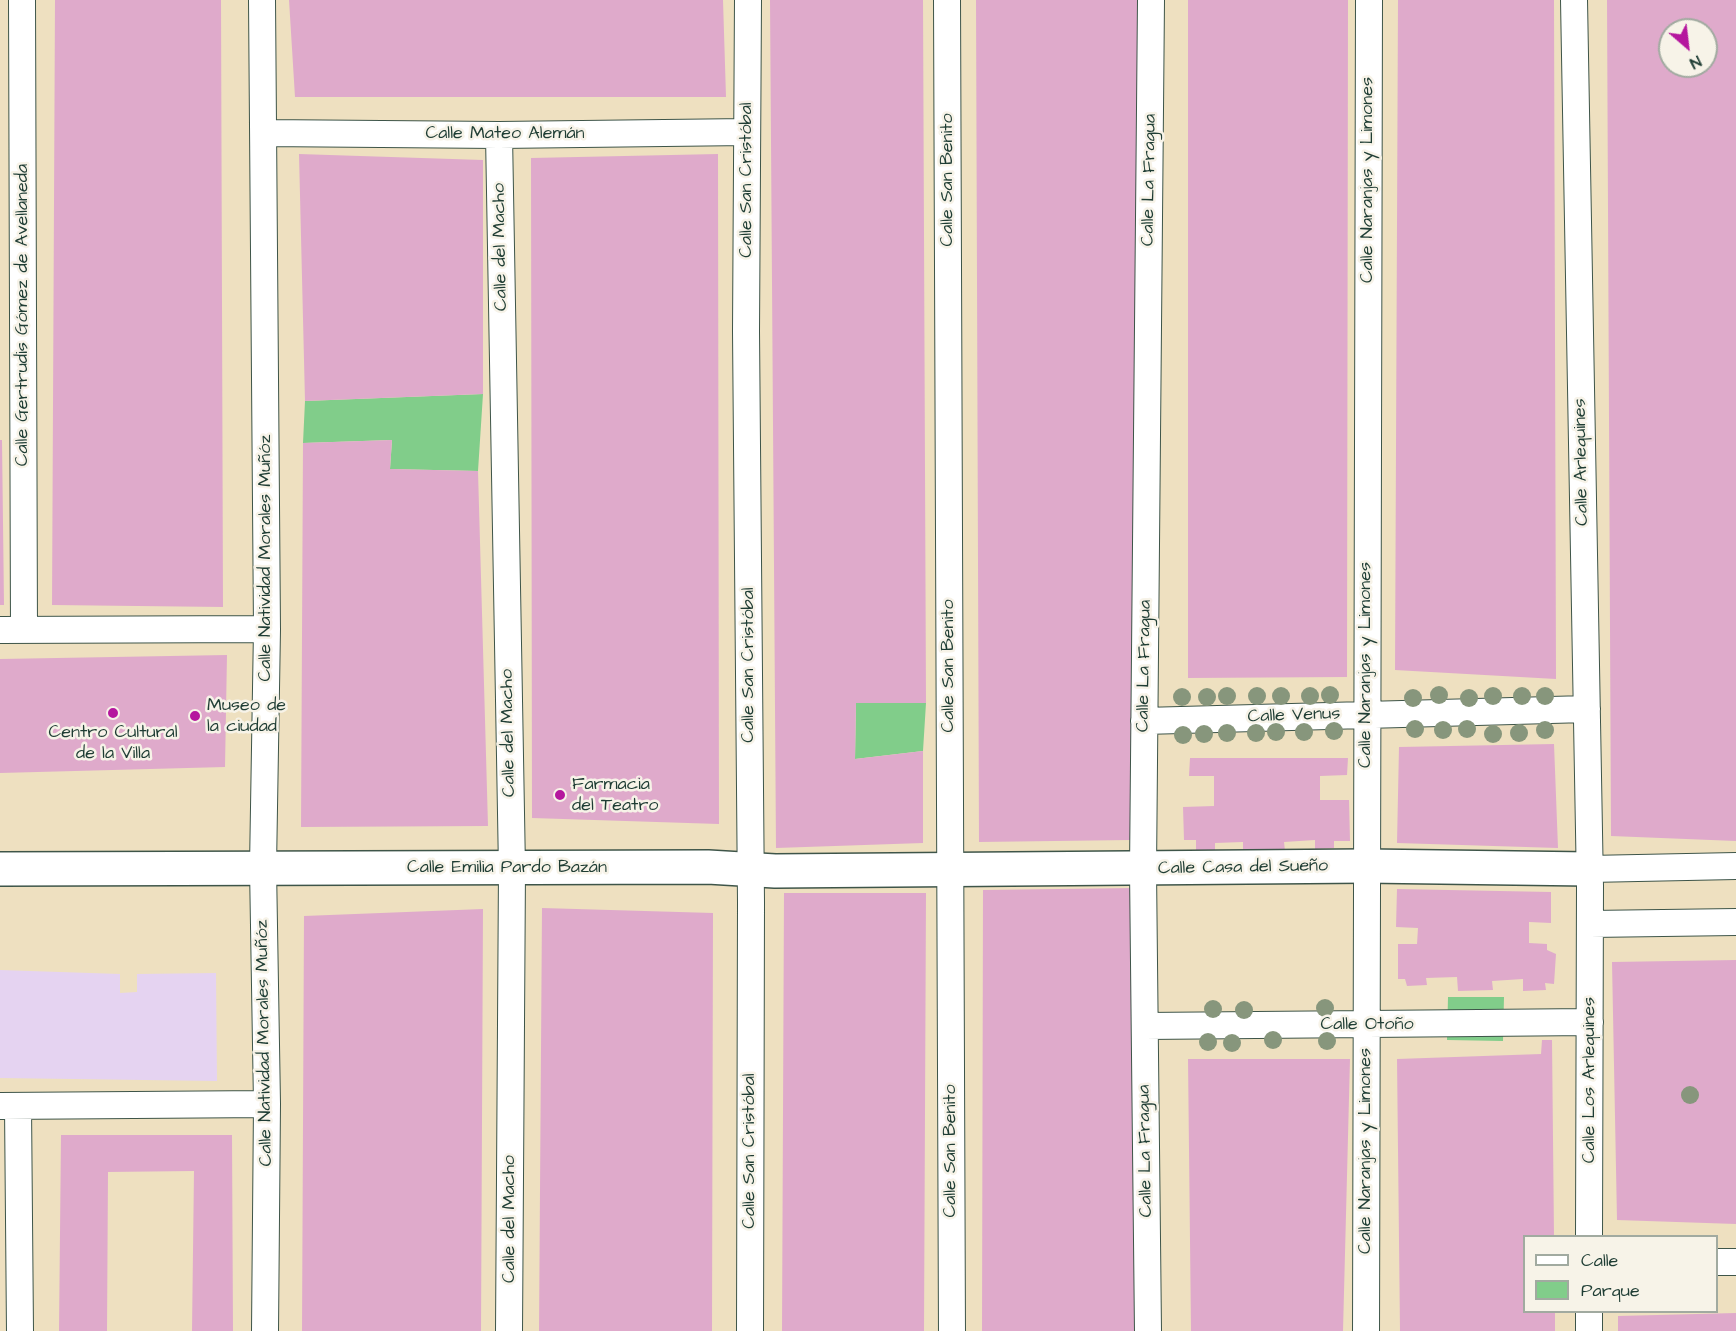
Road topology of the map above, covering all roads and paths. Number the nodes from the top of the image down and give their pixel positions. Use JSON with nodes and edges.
{"nodes":[{"id":1,"x":22,"y":0,"type":"edge"},
{"id":2,"x":262,"y":0,"type":"edge"},
{"id":3,"x":748,"y":0,"type":"edge"},
{"id":4,"x":947,"y":0,"type":"edge"},
{"id":5,"x":1151,"y":0,"type":"edge"},
{"id":6,"x":1369,"y":0,"type":"edge"},
{"id":7,"x":1574,"y":0,"type":"edge"},
{"id":8,"x":747,"y":132,"type":"junction"},
{"id":9,"x":264,"y":133,"type":"junction"},
{"id":10,"x":500,"y":135,"type":"junction"},
{"id":11,"x":267,"y":628,"type":"junction"},
{"id":12,"x":12,"y":630,"type":"edge"},
{"id":13,"x":1587,"y":709,"type":"junction"},
{"id":14,"x":1366,"y":715,"type":"junction"},
{"id":15,"x":1144,"y":721,"type":"junction"},
{"id":16,"x":1366,"y":866,"type":"junction"},
{"id":17,"x":1736,"y":866,"type":"edge"},
{"id":18,"x":263,"y":867,"type":"junction"},
{"id":19,"x":1589,"y":868,"type":"junction"},
{"id":20,"x":0,"y":869,"type":"edge"},
{"id":21,"x":512,"y":869,"type":"junction"},
{"id":22,"x":950,"y":869,"type":"junction"},
{"id":23,"x":1143,"y":870,"type":"junction"},
{"id":24,"x":750,"y":871,"type":"junction"},
{"id":25,"x":1736,"y":922,"type":"edge"},
{"id":26,"x":1590,"y":924,"type":"junction"},
{"id":27,"x":1590,"y":1022,"type":"junction"},
{"id":28,"x":1366,"y":1024,"type":"junction"},
{"id":29,"x":1145,"y":1026,"type":"junction"},
{"id":30,"x":267,"y":1104,"type":"junction"},
{"id":31,"x":9,"y":1106,"type":"edge"},
{"id":32,"x":1589,"y":1235,"type":"edge"},
{"id":33,"x":1718,"y":1262,"type":"edge"},
{"id":34,"x":1736,"y":1262,"type":"edge"},
{"id":35,"x":1589,"y":1313,"type":"edge"},
{"id":36,"x":20,"y":1331,"type":"edge"},
{"id":37,"x":264,"y":1331,"type":"edge"},
{"id":38,"x":509,"y":1331,"type":"edge"},
{"id":39,"x":750,"y":1331,"type":"edge"},
{"id":40,"x":952,"y":1331,"type":"edge"},
{"id":41,"x":1148,"y":1331,"type":"edge"},
{"id":42,"x":1365,"y":1331,"type":"edge"},
{"id":43,"x":1588,"y":1331,"type":"edge"}],
"edges":[{"from":1,"to":12,"type":"street","name":"Calle Gertrudis Gómez de Avellaneda"},
{"from":2,"to":9,"type":"street","name":"Calle Natividad Morales Muñóz"},
{"from":3,"to":8,"type":"street","name":"Calle San Cristóbal"},
{"from":4,"to":22,"type":"street","name":"Calle San Benito"},
{"from":5,"to":15,"type":"street","name":"Calle La Fragua"},
{"from":6,"to":14,"type":"street","name":"Calle Naranjas y Limones"},
{"from":7,"to":13,"type":"street","name":"Calle Arlequines"},
{"from":8,"to":10,"type":"street","name":"Calle Mateo Alemán"},
{"from":8,"to":24,"type":"street","name":"Calle San Cristóbal"},
{"from":9,"to":10,"type":"street","name":"Calle Mateo Alemán"},
{"from":9,"to":11,"type":"street","name":"Calle Natividad Morales Muñóz"},
{"from":10,"to":21,"type":"street","name":"Calle del Macho"},
{"from":11,"to":12,"type":"street"},
{"from":11,"to":18,"type":"street","name":"Calle Natividad Morales Muñóz"},
{"from":13,"to":14,"type":"street","name":"Calle Venus"},
{"from":13,"to":19,"type":"street","name":"Calle Arlequines"},
{"from":14,"to":15,"type":"street","name":"Calle Venus"},
{"from":14,"to":16,"type":"street","name":"Calle Naranjas y Limones"},
{"from":15,"to":23,"type":"street","name":"Calle La Fragua"},
{"from":16,"to":19,"type":"street","name":"Calle Casa del Sueño"},
{"from":16,"to":23,"type":"street","name":"Calle Casa del Sueño"},
{"from":16,"to":28,"type":"street","name":"Calle Naranjas y Limones"},
{"from":17,"to":19,"type":"street","name":"Calle Casa del Sueño"},
{"from":18,"to":20,"type":"street","name":"Calle Emilia Pardo Bazán"},
{"from":18,"to":21,"type":"street","name":"Calle Emilia Pardo Bazán"},
{"from":18,"to":30,"type":"street","name":"Calle Natividad Morales Muñóz"},
{"from":19,"to":26,"type":"street","name":"Calle Arlequines"},
{"from":21,"to":24,"type":"street","name":"Calle Emilia Pardo Bazán"},
{"from":21,"to":38,"type":"street","name":"Calle del Macho"},
{"from":22,"to":23,"type":"street","name":"Calle Casa del Sueño"},
{"from":22,"to":24,"type":"street","name":"Calle Casa del Sueño"},
{"from":22,"to":40,"type":"street","name":"Calle San Benito"},
{"from":23,"to":29,"type":"street","name":"Calle La Fragua"},
{"from":24,"to":39,"type":"street","name":"Calle San Cristóbal"},
{"from":25,"to":26,"type":"street"},
{"from":26,"to":27,"type":"street","name":"Calle Los Arlequines"},
{"from":27,"to":28,"type":"street","name":"Calle Otoño"},
{"from":27,"to":32,"type":"street","name":"Calle Los Arlequines"},
{"from":28,"to":29,"type":"street","name":"Calle Otoño"},
{"from":28,"to":42,"type":"street","name":"Calle Naranjas y Limones"},
{"from":29,"to":41,"type":"street","name":"Calle La Fragua"},
{"from":30,"to":31,"type":"street"},
{"from":30,"to":37,"type":"street","name":"Calle Natividad Morales Muñóz"},
{"from":31,"to":36,"type":"street"},
{"from":33,"to":34,"type":"street"},
{"from":35,"to":43,"type":"street"}]}
